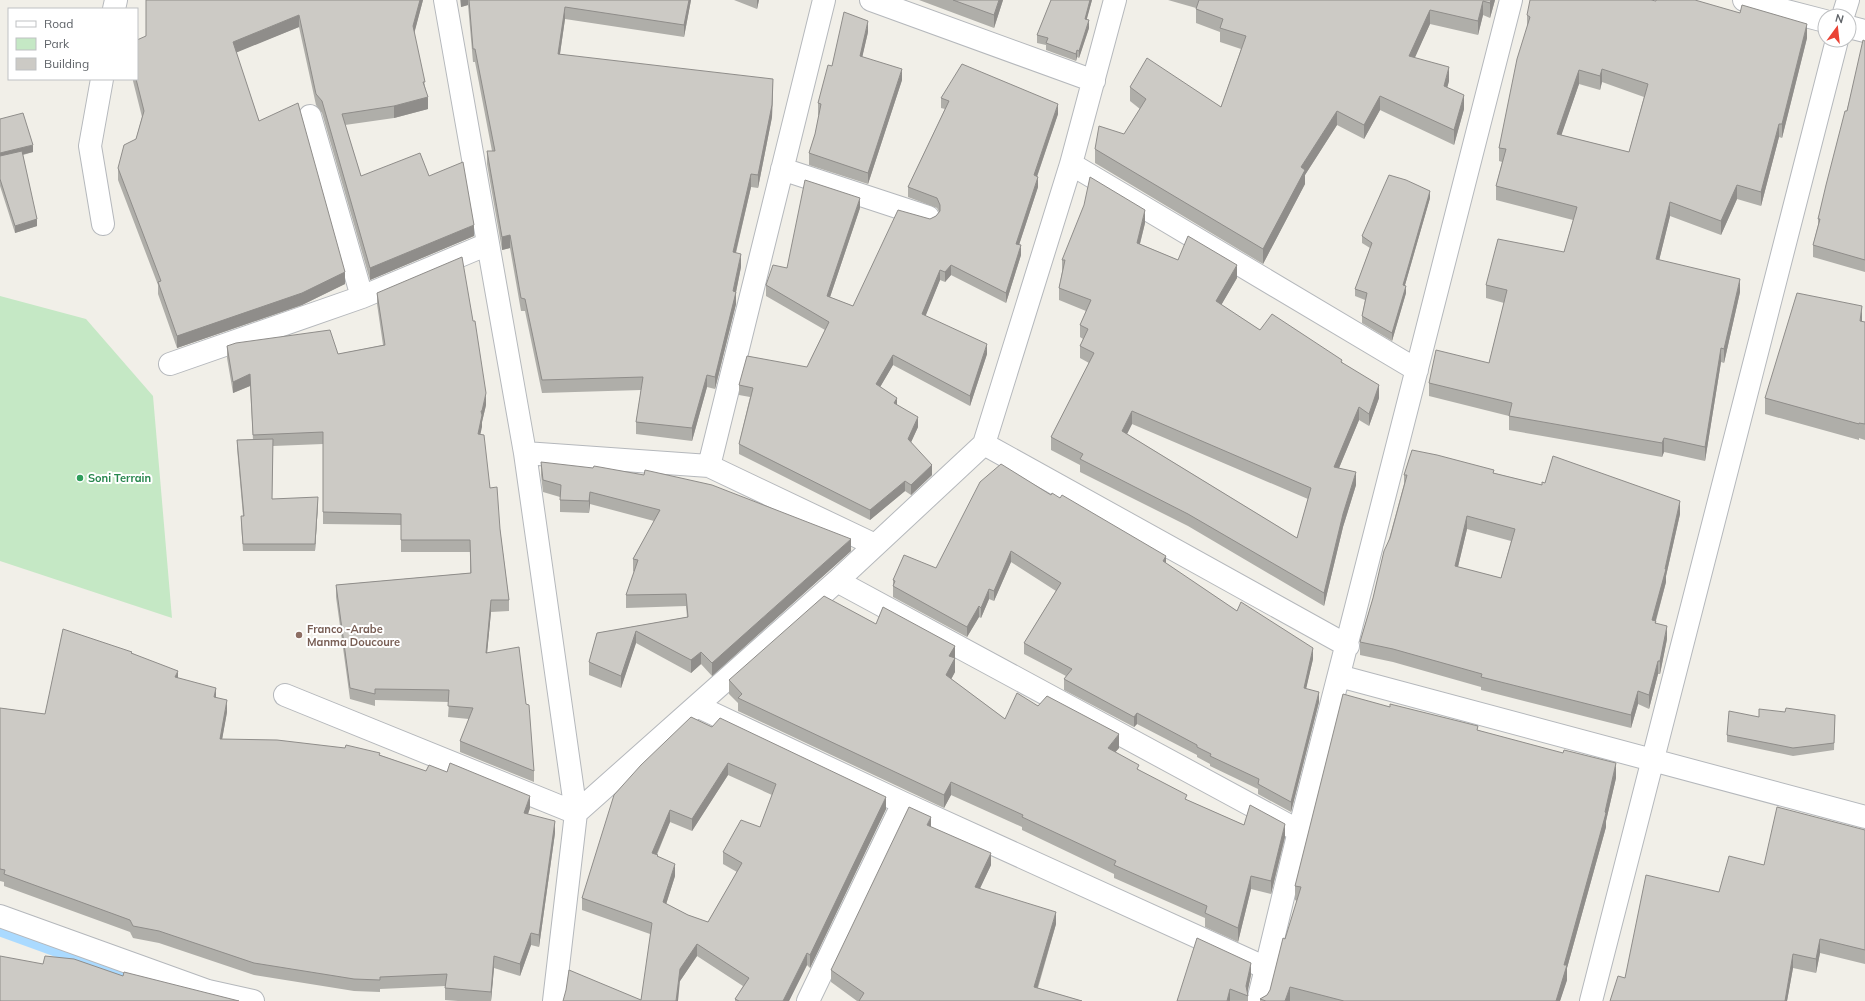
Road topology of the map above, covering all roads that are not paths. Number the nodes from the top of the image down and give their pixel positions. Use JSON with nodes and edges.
{"nodes":[{"id":1,"x":445,"y":0,"type":"edge"},
{"id":2,"x":824,"y":0,"type":"edge"},
{"id":3,"x":871,"y":0,"type":"edge"},
{"id":4,"x":1115,"y":0,"type":"edge"},
{"id":5,"x":1511,"y":0,"type":"edge"},
{"id":6,"x":1744,"y":0,"type":"edge"},
{"id":7,"x":1817,"y":19,"type":"edge"},
{"id":8,"x":1835,"y":48,"type":"edge"},
{"id":9,"x":102,"y":80,"type":"edge"},
{"id":10,"x":1094,"y":81,"type":"junction"},
{"id":11,"x":310,"y":116,"type":"dead end"},
{"id":12,"x":1071,"y":164,"type":"junction"},
{"id":13,"x":782,"y":169,"type":"junction"},
{"id":14,"x":928,"y":217,"type":"edge"},
{"id":15,"x":103,"y":224,"type":"dead end"},
{"id":16,"x":488,"y":244,"type":"junction"},
{"id":17,"x":362,"y":297,"type":"junction"},
{"id":18,"x":170,"y":364,"type":"dead end"},
{"id":19,"x":1417,"y":370,"type":"junction"},
{"id":20,"x":984,"y":444,"type":"junction"},
{"id":21,"x":525,"y":453,"type":"junction"},
{"id":22,"x":709,"y":466,"type":"junction"},
{"id":23,"x":875,"y":546,"type":"junction"},
{"id":24,"x":836,"y":582,"type":"junction"},
{"id":25,"x":1348,"y":646,"type":"junction"},
{"id":26,"x":1340,"y":676,"type":"junction"},
{"id":27,"x":285,"y":695,"type":"dead end"},
{"id":28,"x":697,"y":706,"type":"junction"},
{"id":29,"x":1652,"y":761,"type":"junction"},
{"id":30,"x":903,"y":803,"type":"junction"},
{"id":31,"x":576,"y":813,"type":"junction"},
{"id":32,"x":1865,"y":817,"type":"edge"},
{"id":33,"x":1299,"y":831,"type":"junction"},
{"id":34,"x":0,"y":916,"type":"edge"},
{"id":35,"x":1266,"y":968,"type":"junction"},
{"id":36,"x":253,"y":1001,"type":"edge"},
{"id":37,"x":554,"y":1001,"type":"edge"},
{"id":38,"x":808,"y":1001,"type":"edge"},
{"id":39,"x":1258,"y":1001,"type":"edge"},
{"id":40,"x":1591,"y":1001,"type":"edge"}],
"edges":[{"from":1,"to":16,"type":"street"},
{"from":2,"to":13,"type":"street"},
{"from":3,"to":10,"type":"street"},
{"from":4,"to":10,"type":"street"},
{"from":5,"to":19,"type":"street"},
{"from":6,"to":7,"type":"street"},
{"from":8,"to":29,"type":"street"},
{"from":9,"to":15,"type":"street"},
{"from":10,"to":12,"type":"street"},
{"from":11,"to":17,"type":"street"},
{"from":12,"to":19,"type":"street"},
{"from":12,"to":20,"type":"street"},
{"from":13,"to":14,"type":"street"},
{"from":13,"to":22,"type":"street"},
{"from":16,"to":17,"type":"street"},
{"from":16,"to":21,"type":"street"},
{"from":17,"to":18,"type":"street"},
{"from":19,"to":25,"type":"street"},
{"from":20,"to":23,"type":"street"},
{"from":20,"to":25,"type":"street"},
{"from":21,"to":22,"type":"street"},
{"from":21,"to":31,"type":"street"},
{"from":22,"to":23,"type":"street"},
{"from":23,"to":24,"type":"street"},
{"from":24,"to":28,"type":"street"},
{"from":24,"to":33,"type":"street"},
{"from":25,"to":26,"type":"street"},
{"from":26,"to":29,"type":"street"},
{"from":26,"to":33,"type":"street"},
{"from":27,"to":31,"type":"street"},
{"from":28,"to":30,"type":"street"},
{"from":28,"to":31,"type":"street"},
{"from":29,"to":32,"type":"street"},
{"from":29,"to":40,"type":"street"},
{"from":30,"to":35,"type":"street"},
{"from":30,"to":38,"type":"street"},
{"from":31,"to":37,"type":"street"},
{"from":33,"to":35,"type":"street"},
{"from":34,"to":36,"type":"street"},
{"from":35,"to":39,"type":"street"}]}
